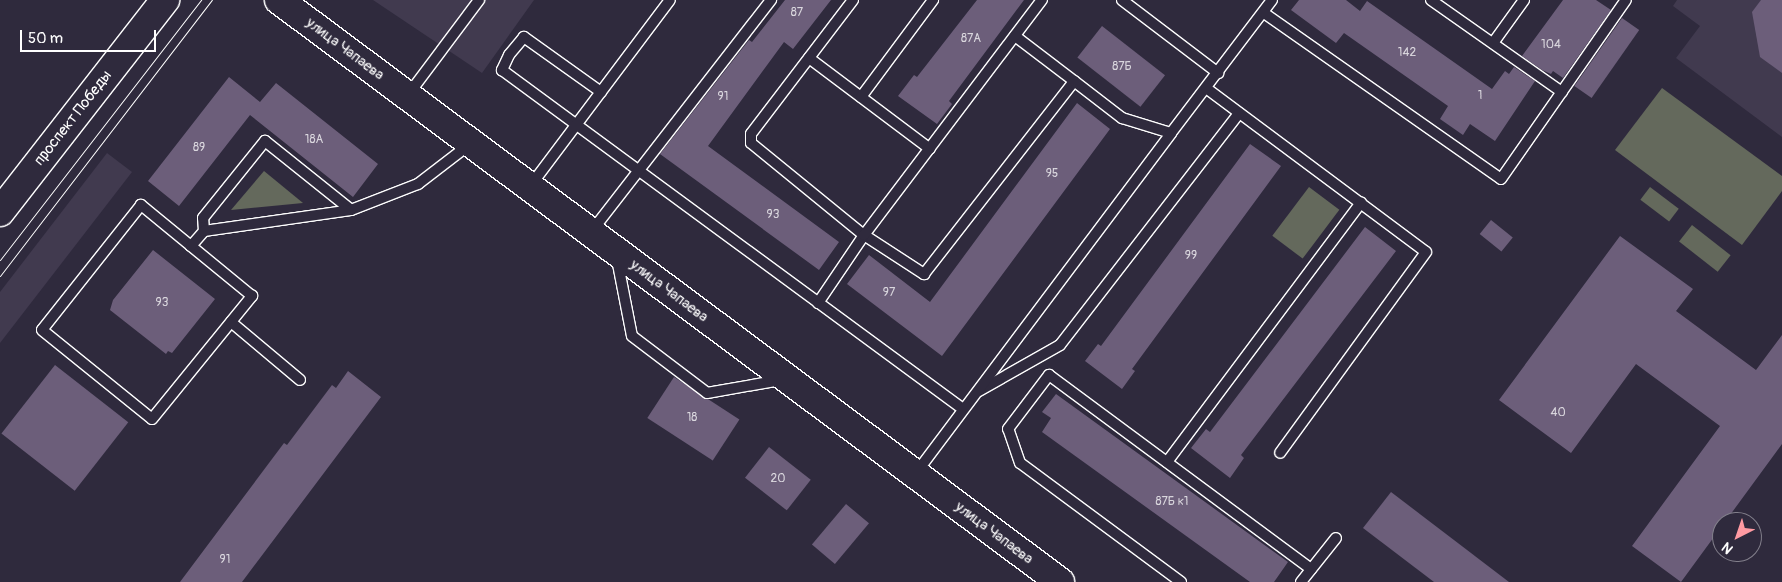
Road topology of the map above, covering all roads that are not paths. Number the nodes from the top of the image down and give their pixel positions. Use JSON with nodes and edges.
{"nodes":[{"id":1,"x":165,"y":0,"type":"edge"},
{"id":2,"x":279,"y":0,"type":"edge"},
{"id":3,"x":479,"y":0,"type":"edge"},
{"id":4,"x":670,"y":0,"type":"edge"},
{"id":5,"x":771,"y":0,"type":"edge"},
{"id":6,"x":854,"y":0,"type":"edge"},
{"id":7,"x":933,"y":0,"type":"edge"},
{"id":8,"x":1042,"y":0,"type":"edge"},
{"id":9,"x":1122,"y":0,"type":"edge"},
{"id":10,"x":1272,"y":0,"type":"edge"},
{"id":11,"x":1431,"y":0,"type":"edge"},
{"id":12,"x":1524,"y":0,"type":"edge"},
{"id":13,"x":1626,"y":0,"type":"edge"},
{"id":14,"x":1264,"y":13,"type":"junction"},
{"id":15,"x":1015,"y":36,"type":"junction"},
{"id":16,"x":1493,"y":43,"type":"junction"},
{"id":17,"x":809,"y":58,"type":"junction"},
{"id":18,"x":1218,"y":73,"type":"junction"},
{"id":19,"x":1074,"y":81,"type":"junction"},
{"id":20,"x":1206,"y":88,"type":"junction"},
{"id":21,"x":600,"y":92,"type":"junction"},
{"id":22,"x":1562,"y":92,"type":"junction"},
{"id":23,"x":407,"y":96,"type":"junction"},
{"id":24,"x":861,"y":97,"type":"junction"},
{"id":25,"x":1239,"y":113,"type":"junction"},
{"id":26,"x":576,"y":123,"type":"junction"},
{"id":27,"x":1171,"y":133,"type":"junction"},
{"id":28,"x":470,"y":143,"type":"junction"},
{"id":29,"x":930,"y":149,"type":"junction"},
{"id":30,"x":639,"y":171,"type":"junction"},
{"id":31,"x":530,"y":186,"type":"junction"},
{"id":32,"x":1361,"y":203,"type":"junction"},
{"id":33,"x":351,"y":210,"type":"junction"},
{"id":34,"x":0,"y":212,"type":"edge"},
{"id":35,"x":204,"y":230,"type":"junction"},
{"id":36,"x":591,"y":232,"type":"junction"},
{"id":37,"x":864,"y":235,"type":"junction"},
{"id":38,"x":191,"y":246,"type":"junction"},
{"id":39,"x":615,"y":251,"type":"junction"},
{"id":40,"x":818,"y":303,"type":"junction"},
{"id":41,"x":231,"y":322,"type":"junction"},
{"id":42,"x":787,"y":379,"type":"junction"},
{"id":43,"x":300,"y":380,"type":"dead end"},
{"id":44,"x":974,"y":394,"type":"junction"},
{"id":45,"x":963,"y":409,"type":"junction"},
{"id":46,"x":1280,"y":453,"type":"dead end"},
{"id":47,"x":1168,"y":462,"type":"junction"},
{"id":48,"x":915,"y":474,"type":"junction"},
{"id":49,"x":1336,"y":538,"type":"dead end"},
{"id":50,"x":1311,"y":569,"type":"junction"},
{"id":51,"x":1060,"y":582,"type":"edge"},
{"id":52,"x":1182,"y":582,"type":"edge"},
{"id":53,"x":1301,"y":582,"type":"edge"}],
"edges":[{"from":1,"to":34,"type":"main road","name":"проспект Победы"},
{"from":2,"to":23,"type":"main road","name":"улица Чапаева"},
{"from":3,"to":23,"type":"lane"},
{"from":4,"to":21,"type":"lane"},
{"from":5,"to":30,"type":"lane"},
{"from":6,"to":17,"type":"lane"},
{"from":7,"to":24,"type":"lane"},
{"from":8,"to":15,"type":"lane"},
{"from":9,"to":18,"type":"lane"},
{"from":10,"to":14,"type":"lane"},
{"from":11,"to":16,"type":"lane"},
{"from":12,"to":16,"type":"lane"},
{"from":13,"to":22,"type":"lane"},
{"from":14,"to":18,"type":"lane"},
{"from":14,"to":22,"type":"lane"},
{"from":15,"to":19,"type":"lane"},
{"from":15,"to":29,"type":"lane"},
{"from":16,"to":22,"type":"lane"},
{"from":17,"to":24,"type":"lane"},
{"from":17,"to":37,"type":"lane"},
{"from":18,"to":20,"type":"lane"},
{"from":19,"to":27,"type":"lane"},
{"from":19,"to":37,"type":"lane"},
{"from":20,"to":25,"type":"lane"},
{"from":20,"to":27,"type":"lane"},
{"from":21,"to":26,"type":"lane"},
{"from":21,"to":26,"type":"lane"},
{"from":23,"to":28,"type":"main road","name":"улица Чапаева"},
{"from":24,"to":29,"type":"lane"},
{"from":25,"to":32,"type":"lane"},
{"from":25,"to":44,"type":"lane"},
{"from":26,"to":30,"type":"lane"},
{"from":26,"to":31,"type":"lane"},
{"from":27,"to":44,"type":"lane"},
{"from":28,"to":31,"type":"main road","name":"улица Чапаева"},
{"from":28,"to":33,"type":"lane"},
{"from":29,"to":37,"type":"lane"},
{"from":30,"to":36,"type":"lane"},
{"from":30,"to":40,"type":"lane"},
{"from":31,"to":36,"type":"main road","name":"улица Чапаева"},
{"from":32,"to":46,"type":"lane"},
{"from":32,"to":47,"type":"lane"},
{"from":33,"to":35,"type":"lane"},
{"from":33,"to":35,"type":"lane"},
{"from":35,"to":38,"type":"lane"},
{"from":36,"to":39,"type":"main road","name":"улица Чапаева"},
{"from":37,"to":40,"type":"lane"},
{"from":38,"to":41,"type":"lane"},
{"from":38,"to":41,"type":"lane"},
{"from":39,"to":42,"type":"main road","name":"улица Чапаева"},
{"from":39,"to":42,"type":"lane"},
{"from":40,"to":45,"type":"lane"},
{"from":41,"to":43,"type":"lane"},
{"from":42,"to":48,"type":"main road","name":"улица Чапаева"},
{"from":44,"to":45,"type":"lane"},
{"from":45,"to":48,"type":"lane"},
{"from":47,"to":50,"type":"lane"},
{"from":47,"to":52,"type":"lane"},
{"from":48,"to":51,"type":"main road","name":"улица Чапаева"},
{"from":49,"to":50,"type":"lane"},
{"from":50,"to":53,"type":"lane"}]}
